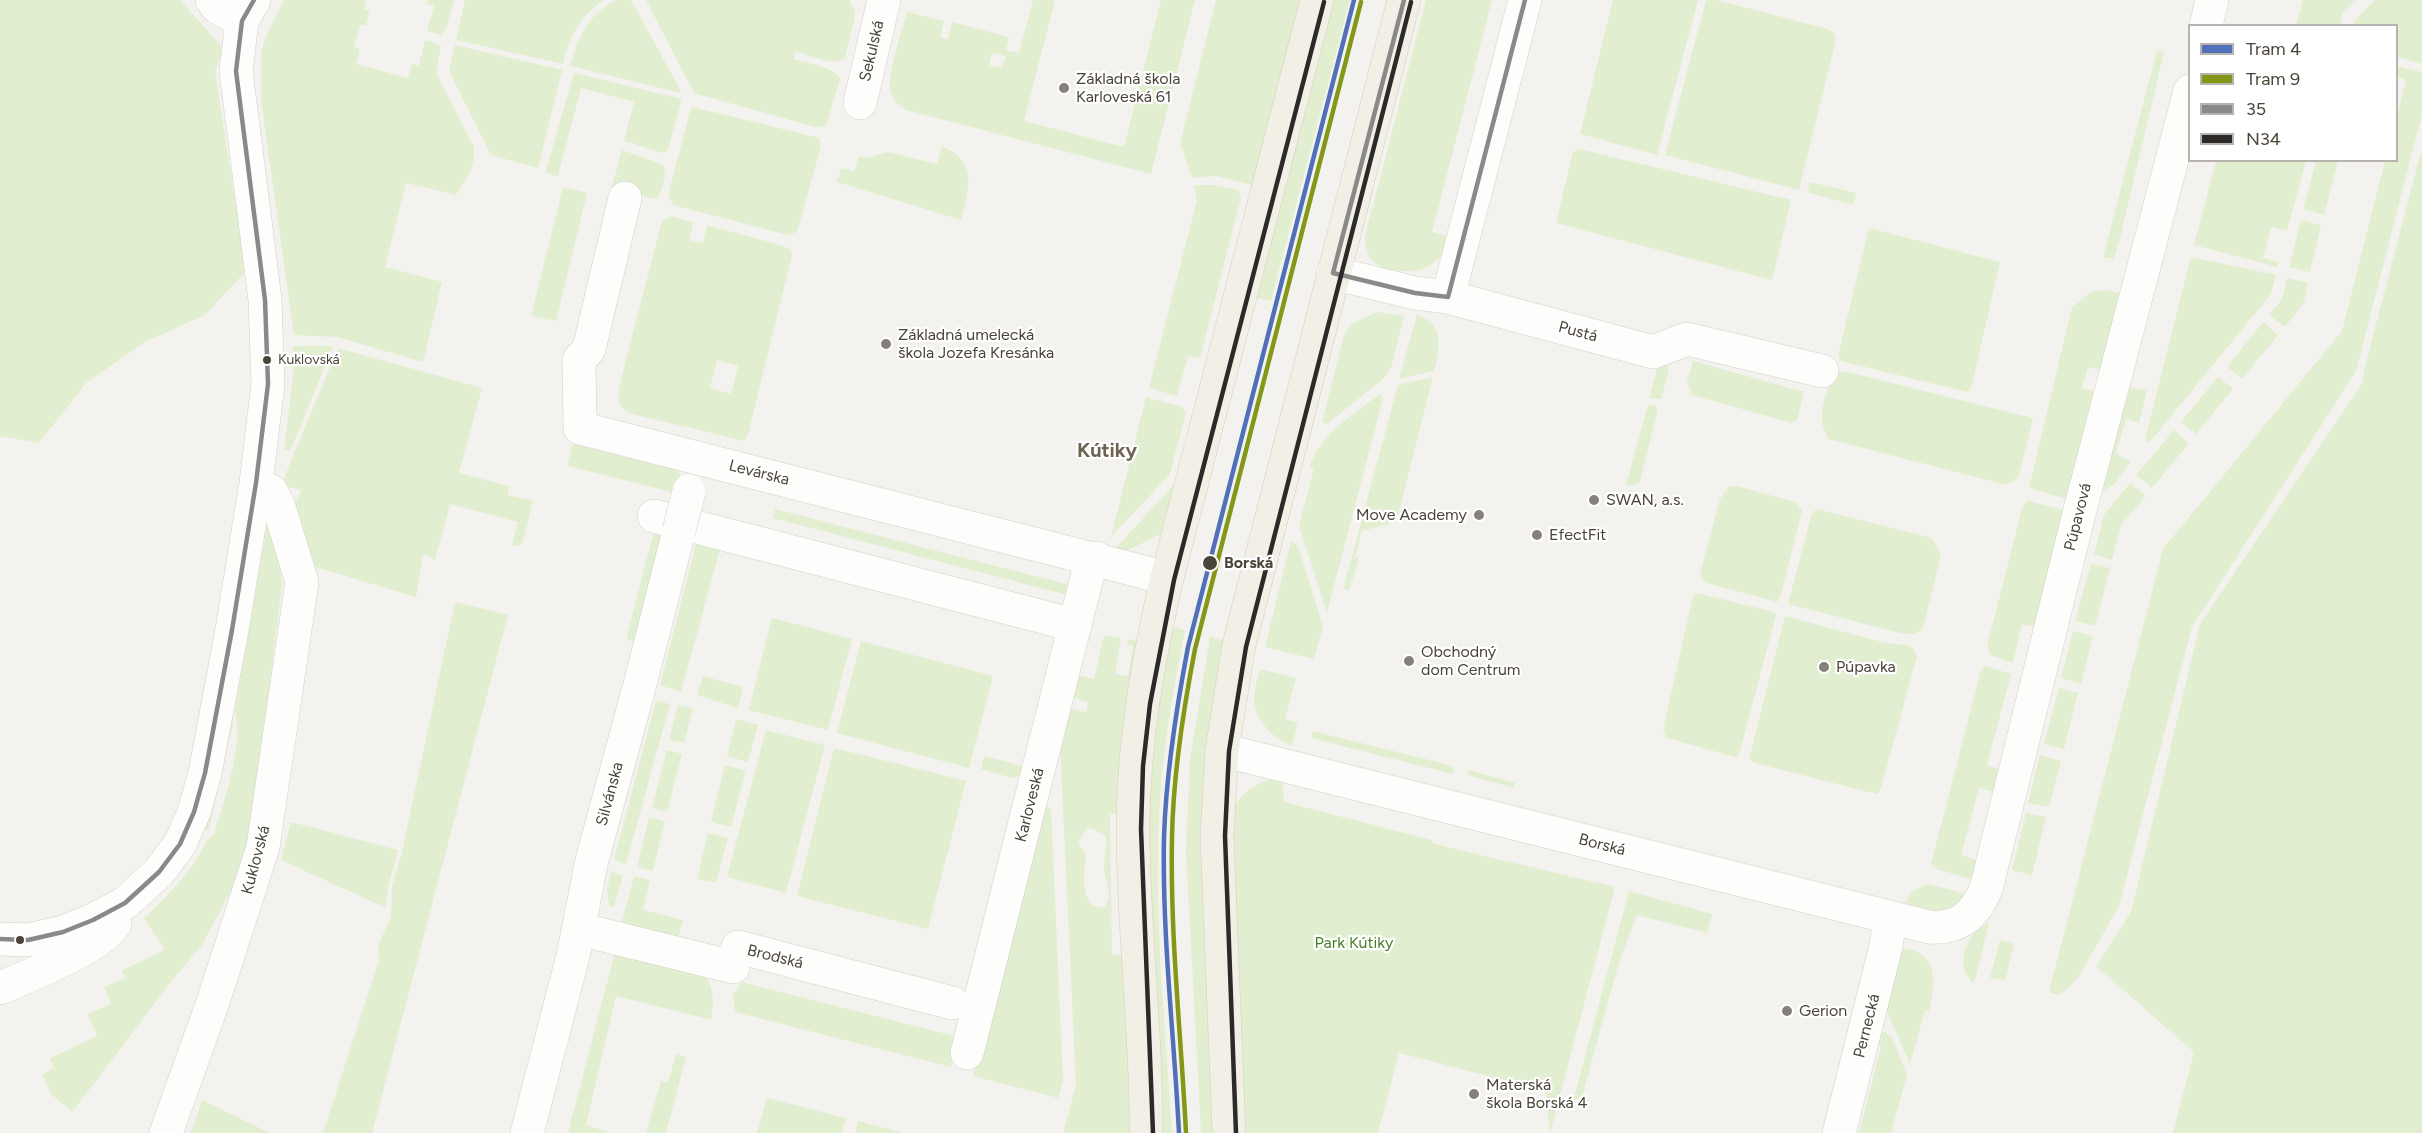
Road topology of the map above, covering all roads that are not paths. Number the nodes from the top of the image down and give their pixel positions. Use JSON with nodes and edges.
{"nodes":[{"id":1,"x":212,"y":0,"type":"edge"},
{"id":2,"x":884,"y":0,"type":"edge"},
{"id":3,"x":1317,"y":0,"type":"edge"},
{"id":4,"x":1404,"y":0,"type":"edge"},
{"id":5,"x":1525,"y":0,"type":"edge"},
{"id":6,"x":2212,"y":0,"type":"edge"},
{"id":7,"x":248,"y":11,"type":"edge"},
{"id":8,"x":2206,"y":24,"type":"edge"},
{"id":9,"x":2188,"y":99,"type":"edge"},
{"id":10,"x":860,"y":103,"type":"dead end"},
{"id":11,"x":625,"y":198,"type":"dead end"},
{"id":12,"x":1333,"y":273,"type":"junction"},
{"id":13,"x":1448,"y":297,"type":"junction"},
{"id":14,"x":1822,"y":371,"type":"dead end"},
{"id":15,"x":698,"y":457,"type":"junction"},
{"id":16,"x":256,"y":483,"type":"junction"},
{"id":17,"x":666,"y":523,"type":"junction"},
{"id":18,"x":1096,"y":558,"type":"junction"},
{"id":19,"x":1167,"y":578,"type":"junction"},
{"id":20,"x":1074,"y":625,"type":"junction"},
{"id":21,"x":1222,"y":750,"type":"junction"},
{"id":22,"x":125,"y":903,"type":"junction"},
{"id":23,"x":1890,"y":918,"type":"junction"},
{"id":24,"x":1946,"y":928,"type":"joint"},
{"id":25,"x":579,"y":929,"type":"junction"},
{"id":26,"x":0,"y":939,"type":"edge"},
{"id":27,"x":0,"y":988,"type":"edge"},
{"id":28,"x":952,"y":1003,"type":"dead end"},
{"id":29,"x":967,"y":1053,"type":"dead end"},
{"id":30,"x":166,"y":1133,"type":"edge"},
{"id":31,"x":527,"y":1133,"type":"edge"},
{"id":32,"x":1146,"y":1133,"type":"edge"},
{"id":33,"x":1229,"y":1133,"type":"edge"},
{"id":34,"x":1839,"y":1133,"type":"edge"}],
"edges":[{"from":1,"to":7,"type":"street"},
{"from":2,"to":10,"type":"street","name":"Sekulská"},
{"from":3,"to":19,"type":"main road"},
{"from":4,"to":12,"type":"main road"},
{"from":5,"to":13,"type":"street"},
{"from":6,"to":8,"type":"street"},
{"from":7,"to":16,"type":"street"},
{"from":9,"to":24,"type":"street","name":"Púpavová"},
{"from":11,"to":15,"type":"street","name":"Levárska"},
{"from":12,"to":13,"type":"street","name":"Pustá"},
{"from":12,"to":21,"type":"main road"},
{"from":13,"to":14,"type":"street","name":"Pustá"},
{"from":15,"to":17,"type":"street","name":"Silvánska","bridge":true},
{"from":15,"to":18,"type":"street","name":"Levárska"},
{"from":16,"to":22,"type":"street"},
{"from":16,"to":30,"type":"street","name":"Kuklovská"},
{"from":17,"to":20,"type":"street"},
{"from":17,"to":25,"type":"street","name":"Silvánska"},
{"from":18,"to":19,"type":"street","name":"Levárska"},
{"from":18,"to":20,"type":"street","name":"Karloveská"},
{"from":19,"to":32,"type":"main road"},
{"from":20,"to":29,"type":"street","name":"Karloveská"},
{"from":21,"to":23,"type":"street","name":"Borská"},
{"from":21,"to":33,"type":"main road"},
{"from":22,"to":26,"type":"street"},
{"from":22,"to":27,"type":"street"},
{"from":23,"to":24,"type":"street","name":"Borská"},
{"from":23,"to":34,"type":"street","name":"Pernecká"},
{"from":25,"to":28,"type":"street","name":"Brodská"},
{"from":25,"to":31,"type":"street","name":"Silvánska"}]}
